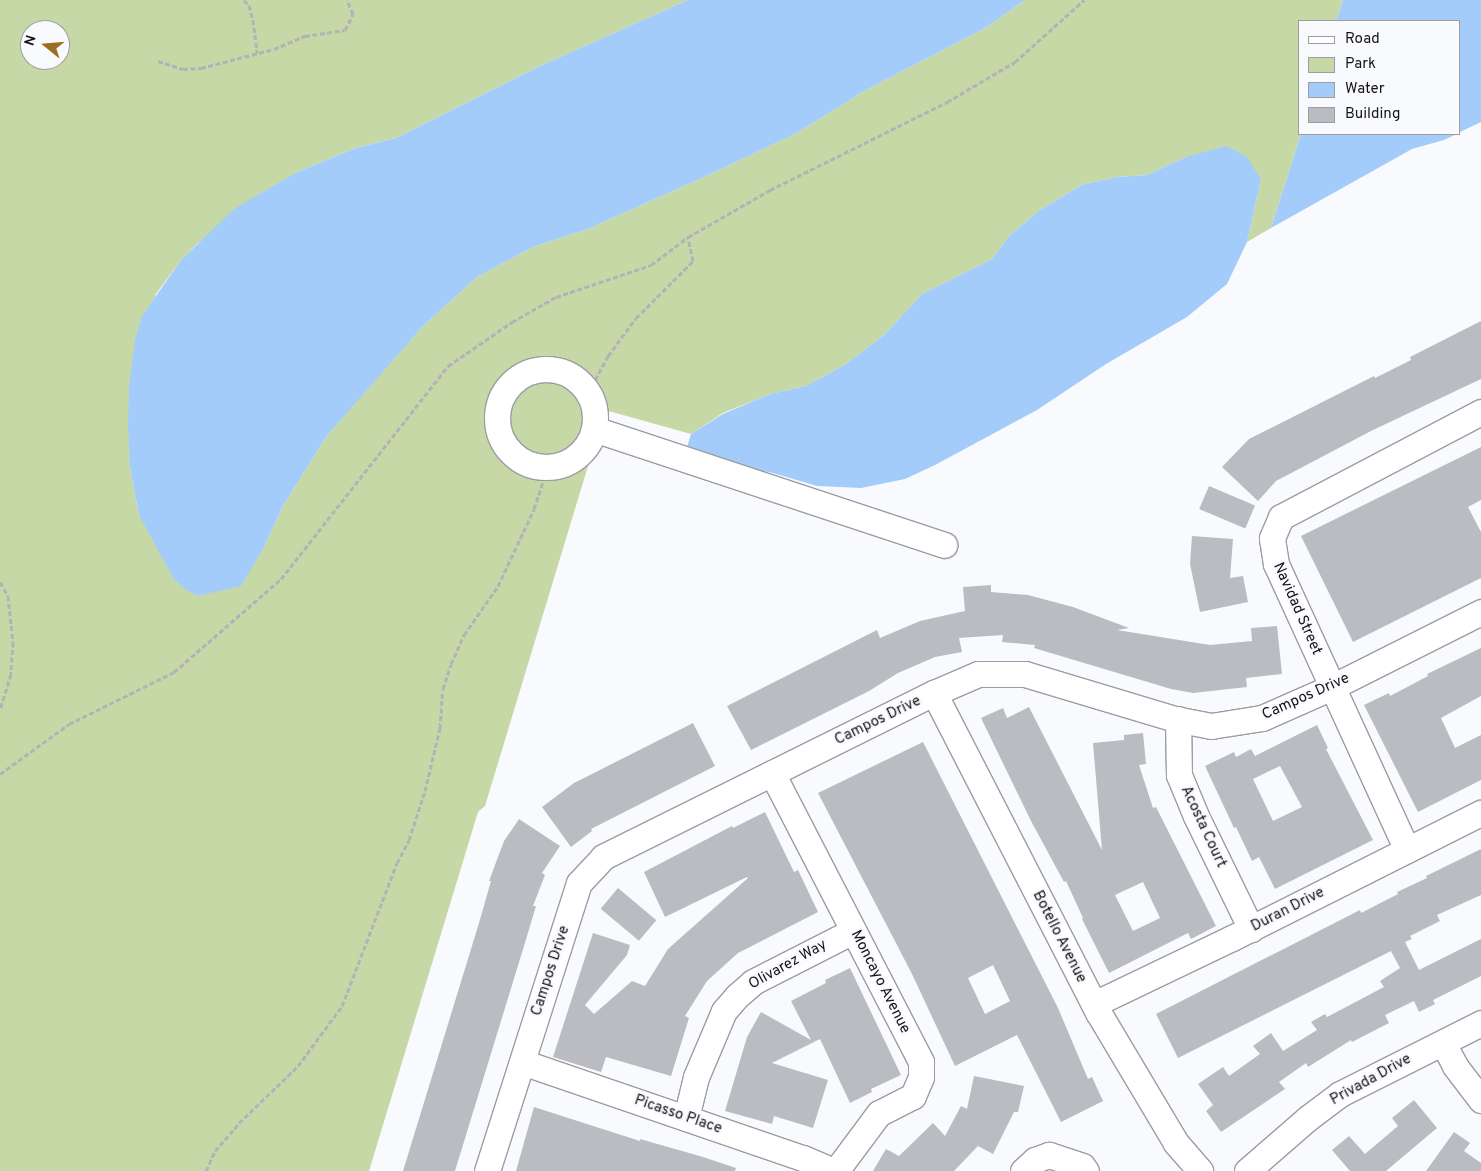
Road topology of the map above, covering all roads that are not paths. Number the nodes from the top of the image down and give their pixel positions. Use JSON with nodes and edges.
{"nodes":[{"id":1,"x":1481,"y":412,"type":"edge"},
{"id":2,"x":594,"y":429,"type":"junction"},
{"id":3,"x":944,"y":545,"type":"dead end"},
{"id":4,"x":1481,"y":612,"type":"edge"},
{"id":5,"x":1332,"y":687,"type":"junction"},
{"id":6,"x":934,"y":693,"type":"junction"},
{"id":7,"x":1178,"y":720,"type":"junction"},
{"id":8,"x":772,"y":773,"type":"junction"},
{"id":9,"x":1481,"y":813,"type":"edge"},
{"id":10,"x":1407,"y":850,"type":"junction"},
{"id":11,"x":1251,"y":928,"type":"junction"},
{"id":12,"x":853,"y":930,"type":"junction"},
{"id":13,"x":1094,"y":1004,"type":"junction"},
{"id":14,"x":1481,"y":1023,"type":"edge"},
{"id":15,"x":1443,"y":1043,"type":"junction"},
{"id":16,"x":522,"y":1062,"type":"junction"},
{"id":17,"x":1481,"y":1100,"type":"edge"},
{"id":18,"x":686,"y":1118,"type":"junction"},
{"id":19,"x":487,"y":1171,"type":"edge"},
{"id":20,"x":834,"y":1171,"type":"edge"},
{"id":21,"x":1023,"y":1171,"type":"edge"},
{"id":22,"x":1086,"y":1171,"type":"edge"},
{"id":23,"x":1200,"y":1171,"type":"edge"},
{"id":24,"x":1247,"y":1171,"type":"edge"}],
"edges":[{"from":1,"to":5,"type":"street","name":"Navidad Street"},
{"from":2,"to":2,"type":"street"},
{"from":2,"to":3,"type":"street"},
{"from":4,"to":5,"type":"street","name":"Campos Drive"},
{"from":5,"to":7,"type":"street","name":"Campos Drive"},
{"from":5,"to":10,"type":"street","name":"Navidad Street"},
{"from":6,"to":7,"type":"street","name":"Campos Drive"},
{"from":6,"to":8,"type":"street","name":"Campos Drive"},
{"from":6,"to":13,"type":"street","name":"Botello Avenue"},
{"from":7,"to":11,"type":"street","name":"Acosta Court"},
{"from":8,"to":12,"type":"street","name":"Moncayo Avenue"},
{"from":8,"to":16,"type":"street","name":"Campos Drive"},
{"from":9,"to":10,"type":"street","name":"Duran Drive"},
{"from":10,"to":11,"type":"street","name":"Duran Drive"},
{"from":11,"to":13,"type":"street","name":"Duran Drive"},
{"from":12,"to":18,"type":"street","name":"Olivarez Way"},
{"from":12,"to":20,"type":"street","name":"Moncayo Avenue"},
{"from":13,"to":23,"type":"street","name":"Botello Avenue"},
{"from":14,"to":15,"type":"street","name":"Privada Drive"},
{"from":15,"to":17,"type":"street"},
{"from":15,"to":24,"type":"street","name":"Privada Drive"},
{"from":16,"to":18,"type":"street","name":"Picasso Place"},
{"from":16,"to":19,"type":"street","name":"Campos Drive"},
{"from":18,"to":20,"type":"street","name":"Picasso Place"},
{"from":21,"to":22,"type":"street"}]}
